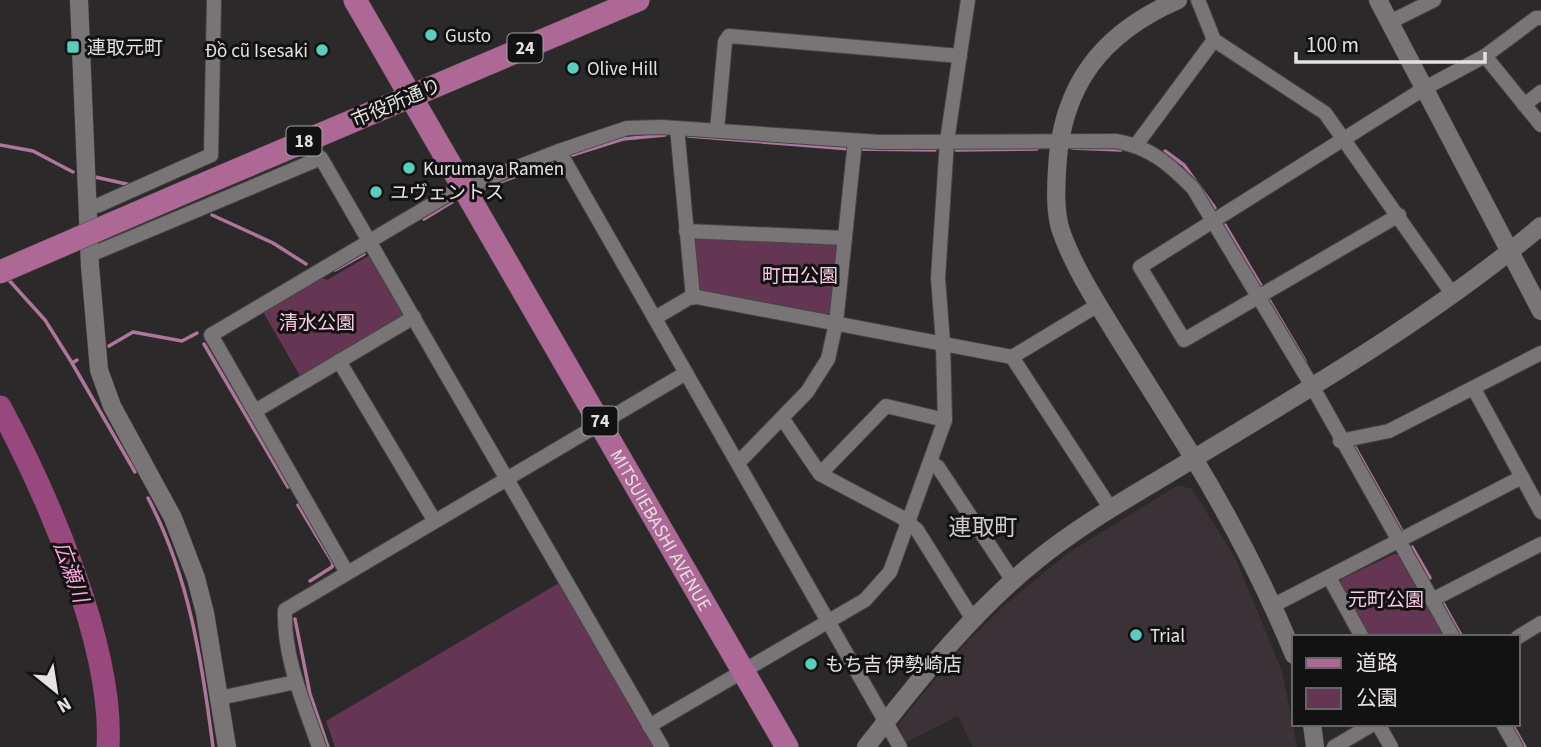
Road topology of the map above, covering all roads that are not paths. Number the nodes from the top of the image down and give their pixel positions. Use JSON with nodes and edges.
{"nodes":[{"id":1,"x":79,"y":0,"type":"edge"},
{"id":2,"x":214,"y":0,"type":"edge"},
{"id":3,"x":355,"y":0,"type":"edge"},
{"id":4,"x":638,"y":0,"type":"edge"},
{"id":5,"x":968,"y":0,"type":"edge"},
{"id":6,"x":1178,"y":0,"type":"edge"},
{"id":7,"x":1198,"y":0,"type":"edge"},
{"id":8,"x":1378,"y":0,"type":"edge"},
{"id":9,"x":1434,"y":0,"type":"edge"},
{"id":10,"x":1541,"y":18,"type":"edge"},
{"id":11,"x":1390,"y":22,"type":"junction"},
{"id":12,"x":1214,"y":40,"type":"junction"},
{"id":13,"x":960,"y":56,"type":"junction"},
{"id":14,"x":1485,"y":56,"type":"junction"},
{"id":15,"x":1425,"y":88,"type":"junction"},
{"id":16,"x":1541,"y":92,"type":"edge"},
{"id":17,"x":411,"y":96,"type":"junction"},
{"id":18,"x":1524,"y":104,"type":"junction"},
{"id":19,"x":1541,"y":125,"type":"edge"},
{"id":20,"x":677,"y":128,"type":"junction"},
{"id":21,"x":717,"y":130,"type":"junction"},
{"id":22,"x":1058,"y":138,"type":"junction"},
{"id":23,"x":1344,"y":139,"type":"junction"},
{"id":24,"x":855,"y":141,"type":"junction"},
{"id":25,"x":947,"y":141,"type":"junction"},
{"id":26,"x":1136,"y":145,"type":"junction"},
{"id":27,"x":559,"y":151,"type":"junction"},
{"id":28,"x":463,"y":187,"type":"junction"},
{"id":29,"x":87,"y":207,"type":"junction"},
{"id":30,"x":1399,"y":215,"type":"junction"},
{"id":31,"x":1213,"y":223,"type":"junction"},
{"id":32,"x":1541,"y":226,"type":"edge"},
{"id":33,"x":686,"y":231,"type":"junction"},
{"id":34,"x":845,"y":238,"type":"junction"},
{"id":35,"x":369,"y":241,"type":"junction"},
{"id":36,"x":1510,"y":252,"type":"junction"},
{"id":37,"x":90,"y":255,"type":"junction"},
{"id":38,"x":0,"y":272,"type":"edge"},
{"id":39,"x":1453,"y":295,"type":"junction"},
{"id":40,"x":693,"y":297,"type":"junction"},
{"id":41,"x":1258,"y":298,"type":"junction"},
{"id":42,"x":1098,"y":304,"type":"junction"},
{"id":43,"x":1541,"y":311,"type":"edge"},
{"id":44,"x":414,"y":317,"type":"junction"},
{"id":45,"x":655,"y":318,"type":"junction"},
{"id":46,"x":836,"y":323,"type":"junction"},
{"id":47,"x":943,"y":343,"type":"junction"},
{"id":48,"x":1541,"y":353,"type":"edge"},
{"id":49,"x":1012,"y":357,"type":"junction"},
{"id":50,"x":339,"y":361,"type":"junction"},
{"id":51,"x":686,"y":373,"type":"junction"},
{"id":52,"x":1312,"y":386,"type":"junction"},
{"id":53,"x":1474,"y":389,"type":"junction"},
{"id":54,"x":255,"y":411,"type":"junction"},
{"id":55,"x":782,"y":418,"type":"junction"},
{"id":56,"x":944,"y":420,"type":"junction"},
{"id":57,"x":601,"y":423,"type":"junction"},
{"id":58,"x":1340,"y":441,"type":"junction"},
{"id":59,"x":1194,"y":459,"type":"junction"},
{"id":60,"x":930,"y":462,"type":"junction"},
{"id":61,"x":738,"y":463,"type":"junction"},
{"id":62,"x":820,"y":474,"type":"junction"},
{"id":63,"x":1522,"y":477,"type":"junction"},
{"id":64,"x":506,"y":478,"type":"junction"},
{"id":65,"x":1111,"y":509,"type":"junction"},
{"id":66,"x":1541,"y":512,"type":"edge"},
{"id":67,"x":434,"y":520,"type":"junction"},
{"id":68,"x":909,"y":522,"type":"junction"},
{"id":69,"x":1398,"y":542,"type":"junction"},
{"id":70,"x":1541,"y":544,"type":"edge"},
{"id":71,"x":346,"y":571,"type":"junction"},
{"id":72,"x":1329,"y":577,"type":"junction"},
{"id":73,"x":1013,"y":581,"type":"junction"},
{"id":74,"x":1432,"y":600,"type":"junction"},
{"id":75,"x":1273,"y":605,"type":"junction"},
{"id":76,"x":972,"y":618,"type":"junction"},
{"id":77,"x":830,"y":621,"type":"junction"},
{"id":78,"x":1541,"y":623,"type":"edge"},
{"id":79,"x":1361,"y":635,"type":"edge"},
{"id":80,"x":1452,"y":635,"type":"edge"},
{"id":81,"x":1520,"y":636,"type":"edge"},
{"id":82,"x":1292,"y":650,"type":"edge"},
{"id":83,"x":744,"y":672,"type":"junction"},
{"id":84,"x":296,"y":682,"type":"junction"},
{"id":85,"x":219,"y":698,"type":"junction"},
{"id":86,"x":887,"y":720,"type":"junction"},
{"id":87,"x":649,"y":726,"type":"junction"},
{"id":88,"x":1312,"y":726,"type":"edge"},
{"id":89,"x":1372,"y":726,"type":"edge"},
{"id":90,"x":1377,"y":726,"type":"edge"},
{"id":91,"x":1504,"y":726,"type":"edge"},
{"id":92,"x":227,"y":747,"type":"edge"},
{"id":93,"x":320,"y":747,"type":"edge"},
{"id":94,"x":662,"y":747,"type":"edge"},
{"id":95,"x":788,"y":747,"type":"edge"},
{"id":96,"x":866,"y":747,"type":"edge"},
{"id":97,"x":900,"y":747,"type":"edge"},
{"id":98,"x":1315,"y":747,"type":"edge"},
{"id":99,"x":1334,"y":747,"type":"edge"},
{"id":100,"x":1391,"y":747,"type":"edge"},
{"id":101,"x":1516,"y":747,"type":"edge"}],
"edges":[{"from":1,"to":29,"type":"street"},
{"from":2,"to":29,"type":"street"},
{"from":3,"to":17,"type":"main road","name":"MITSUIEBASHI AVENUE"},
{"from":4,"to":17,"type":"main road","name":"市役所通り","number":"24"},
{"from":5,"to":13,"type":"street"},
{"from":6,"to":22,"type":"street"},
{"from":7,"to":12,"type":"street"},
{"from":8,"to":11,"type":"street"},
{"from":9,"to":11,"type":"street"},
{"from":10,"to":14,"type":"street"},
{"from":11,"to":15,"type":"street"},
{"from":12,"to":23,"type":"street"},
{"from":12,"to":26,"type":"street"},
{"from":13,"to":21,"type":"street"},
{"from":13,"to":25,"type":"street"},
{"from":14,"to":15,"type":"street"},
{"from":14,"to":18,"type":"street"},
{"from":15,"to":23,"type":"street"},
{"from":15,"to":36,"type":"street"},
{"from":16,"to":18,"type":"street"},
{"from":17,"to":28,"type":"main road","name":"MITSUIEBASHI AVENUE","number":"74"},
{"from":17,"to":38,"type":"main road","name":"市役所通り","number":"18","bridge":true},
{"from":18,"to":19,"type":"street"},
{"from":20,"to":21,"type":"street"},
{"from":20,"to":27,"type":"street"},
{"from":20,"to":33,"type":"street"},
{"from":21,"to":24,"type":"street"},
{"from":22,"to":25,"type":"street"},
{"from":22,"to":26,"type":"street"},
{"from":22,"to":42,"type":"street"},
{"from":23,"to":30,"type":"street"},
{"from":23,"to":31,"type":"street"},
{"from":24,"to":25,"type":"street"},
{"from":24,"to":34,"type":"street"},
{"from":25,"to":47,"type":"street"},
{"from":26,"to":31,"type":"street"},
{"from":27,"to":28,"type":"street"},
{"from":27,"to":45,"type":"street"},
{"from":28,"to":35,"type":"street"},
{"from":28,"to":57,"type":"main road","name":"MITSUIEBASHI AVENUE","number":"74"},
{"from":29,"to":37,"type":"street"},
{"from":30,"to":39,"type":"street"},
{"from":30,"to":41,"type":"street"},
{"from":31,"to":41,"type":"street"},
{"from":31,"to":41,"type":"street"},
{"from":32,"to":36,"type":"street"},
{"from":33,"to":34,"type":"street"},
{"from":33,"to":40,"type":"street"},
{"from":34,"to":46,"type":"street"},
{"from":35,"to":37,"type":"street"},
{"from":35,"to":44,"type":"street"},
{"from":35,"to":54,"type":"street"},
{"from":36,"to":39,"type":"street"},
{"from":36,"to":43,"type":"street"},
{"from":37,"to":85,"type":"street"},
{"from":39,"to":52,"type":"street"},
{"from":40,"to":45,"type":"street"},
{"from":40,"to":46,"type":"street"},
{"from":41,"to":52,"type":"street"},
{"from":42,"to":49,"type":"street"},
{"from":42,"to":59,"type":"street"},
{"from":44,"to":50,"type":"street"},
{"from":44,"to":64,"type":"street"},
{"from":45,"to":51,"type":"street"},
{"from":46,"to":47,"type":"street"},
{"from":46,"to":55,"type":"street"},
{"from":47,"to":49,"type":"street"},
{"from":47,"to":56,"type":"street"},
{"from":48,"to":53,"type":"street"},
{"from":49,"to":65,"type":"street"},
{"from":50,"to":54,"type":"street"},
{"from":50,"to":67,"type":"street"},
{"from":51,"to":57,"type":"street"},
{"from":51,"to":61,"type":"street"},
{"from":52,"to":58,"type":"street"},
{"from":52,"to":59,"type":"street"},
{"from":53,"to":58,"type":"street"},
{"from":53,"to":63,"type":"street"},
{"from":54,"to":71,"type":"street"},
{"from":55,"to":61,"type":"street"},
{"from":55,"to":62,"type":"street"},
{"from":56,"to":60,"type":"street"},
{"from":56,"to":62,"type":"street"},
{"from":57,"to":64,"type":"street"},
{"from":57,"to":83,"type":"main road","name":"MITSUIEBASHI AVENUE","number":"74"},
{"from":58,"to":69,"type":"street"},
{"from":59,"to":65,"type":"street"},
{"from":59,"to":75,"type":"street"},
{"from":60,"to":68,"type":"street"},
{"from":60,"to":73,"type":"street"},
{"from":61,"to":77,"type":"street"},
{"from":62,"to":68,"type":"street"},
{"from":63,"to":66,"type":"street"},
{"from":63,"to":69,"type":"street"},
{"from":64,"to":67,"type":"street"},
{"from":64,"to":87,"type":"street"},
{"from":65,"to":73,"type":"street"},
{"from":67,"to":71,"type":"street"},
{"from":68,"to":76,"type":"street"},
{"from":68,"to":77,"type":"street"},
{"from":69,"to":72,"type":"street"},
{"from":69,"to":74,"type":"street"},
{"from":70,"to":74,"type":"street"},
{"from":71,"to":84,"type":"street"},
{"from":72,"to":75,"type":"street"},
{"from":72,"to":79,"type":"street"},
{"from":73,"to":76,"type":"street"},
{"from":74,"to":80,"type":"street"},
{"from":75,"to":82,"type":"street"},
{"from":76,"to":86,"type":"street"},
{"from":77,"to":83,"type":"street"},
{"from":77,"to":86,"type":"street"},
{"from":78,"to":81,"type":"street"},
{"from":83,"to":87,"type":"street"},
{"from":83,"to":95,"type":"main road","name":"MITSUIEBASHI AVENUE","number":"74"},
{"from":84,"to":85,"type":"street"},
{"from":84,"to":93,"type":"street"},
{"from":85,"to":92,"type":"street"},
{"from":86,"to":96,"type":"street"},
{"from":86,"to":97,"type":"street"},
{"from":87,"to":94,"type":"street"},
{"from":88,"to":98,"type":"street"},
{"from":89,"to":99,"type":"street"},
{"from":90,"to":100,"type":"street"},
{"from":91,"to":101,"type":"street"}]}
